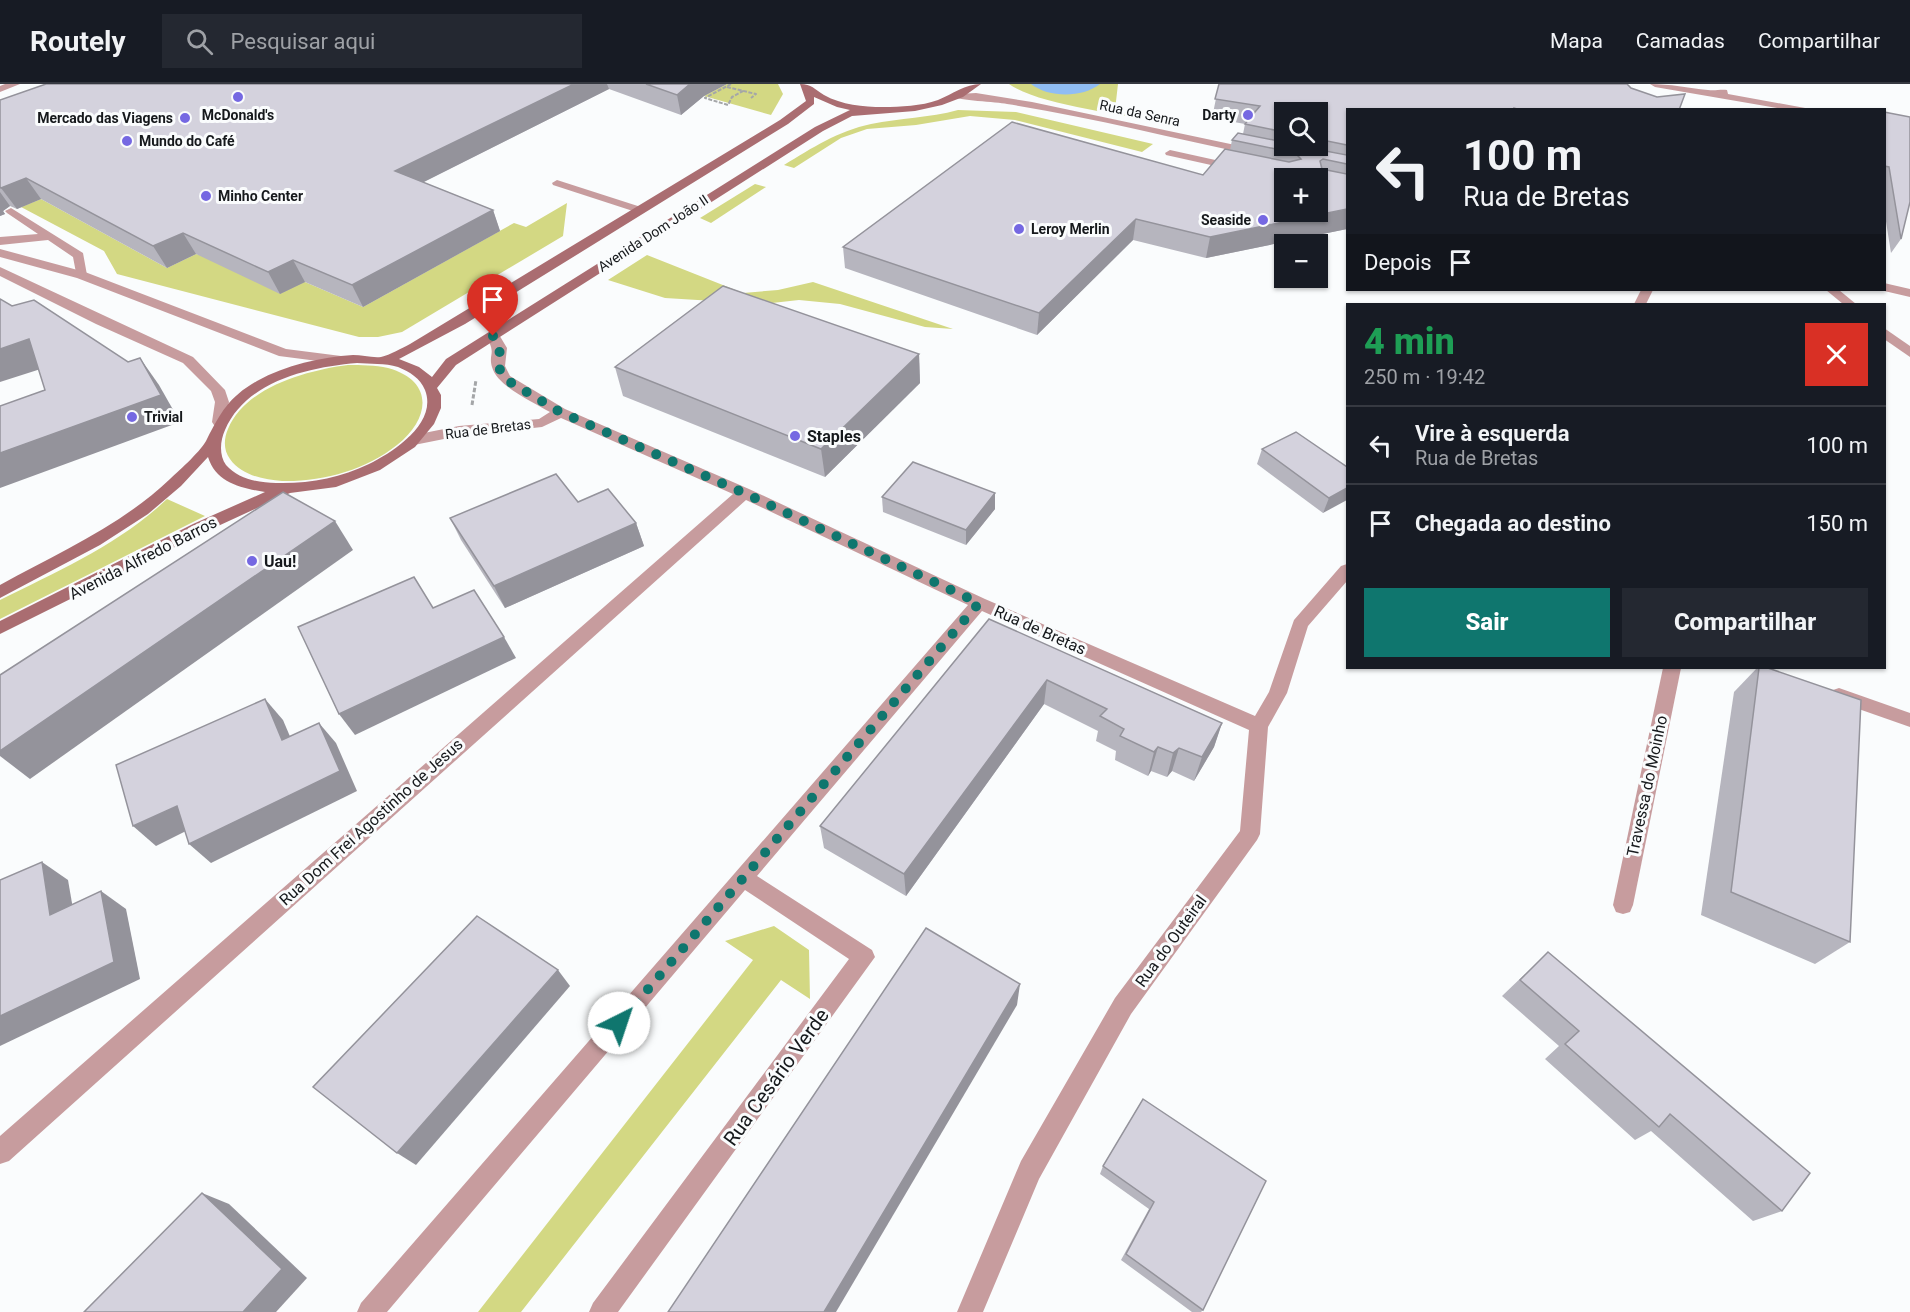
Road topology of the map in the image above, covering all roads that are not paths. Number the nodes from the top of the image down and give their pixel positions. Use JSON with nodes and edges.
{"nodes":[{"id":1,"x":15,"y":84,"type":"edge"},
{"id":2,"x":978,"y":84,"type":"edge"},
{"id":3,"x":1654,"y":84,"type":"edge"},
{"id":4,"x":1728,"y":84,"type":"edge"},
{"id":5,"x":806,"y":85,"type":"edge"},
{"id":6,"x":0,"y":89,"type":"edge"},
{"id":7,"x":1646,"y":94,"type":"edge"},
{"id":8,"x":1712,"y":94,"type":"junction"},
{"id":9,"x":958,"y":97,"type":"junction"},
{"id":10,"x":1032,"y":105,"type":"junction"},
{"id":11,"x":1799,"y":108,"type":"edge"},
{"id":12,"x":891,"y":110,"type":"junction"},
{"id":13,"x":1170,"y":153,"type":"dead end"},
{"id":14,"x":1268,"y":155,"type":"edge"},
{"id":15,"x":1246,"y":169,"type":"edge"},
{"id":16,"x":557,"y":183,"type":"dead end"},
{"id":17,"x":640,"y":210,"type":"junction"},
{"id":18,"x":10,"y":211,"type":"edge"},
{"id":19,"x":47,"y":237,"type":"junction"},
{"id":20,"x":0,"y":241,"type":"edge"},
{"id":21,"x":0,"y":253,"type":"edge"},
{"id":22,"x":0,"y":271,"type":"edge"},
{"id":23,"x":81,"y":275,"type":"junction"},
{"id":24,"x":1886,"y":287,"type":"edge"},
{"id":25,"x":1833,"y":291,"type":"edge"},
{"id":26,"x":1910,"y":293,"type":"edge"},
{"id":27,"x":52,"y":297,"type":"junction"},
{"id":28,"x":1849,"y":303,"type":"edge"},
{"id":29,"x":36,"y":307,"type":"edge"},
{"id":30,"x":1886,"y":334,"type":"edge"},
{"id":31,"x":493,"y":336,"type":"junction"},
{"id":32,"x":1910,"y":353,"type":"edge"},
{"id":33,"x":341,"y":360,"type":"junction"},
{"id":34,"x":383,"y":361,"type":"junction"},
{"id":35,"x":431,"y":387,"type":"junction"},
{"id":36,"x":560,"y":412,"type":"junction"},
{"id":37,"x":219,"y":422,"type":"junction"},
{"id":38,"x":414,"y":440,"type":"junction"},
{"id":39,"x":211,"y":444,"type":"junction"},
{"id":40,"x":286,"y":489,"type":"junction"},
{"id":41,"x":744,"y":493,"type":"junction"},
{"id":42,"x":1346,"y":571,"type":"edge"},
{"id":43,"x":0,"y":592,"type":"edge"},
{"id":44,"x":979,"y":603,"type":"junction"},
{"id":45,"x":0,"y":628,"type":"edge"},
{"id":46,"x":1672,"y":669,"type":"edge"},
{"id":47,"x":1823,"y":690,"type":"edge"},
{"id":48,"x":1910,"y":720,"type":"edge"},
{"id":49,"x":1259,"y":726,"type":"junction"},
{"id":50,"x":744,"y":878,"type":"junction"},
{"id":51,"x":1623,"y":904,"type":"dead end"},
{"id":52,"x":0,"y":1152,"type":"edge"},
{"id":53,"x":370,"y":1312,"type":"edge"},
{"id":54,"x":602,"y":1312,"type":"edge"},
{"id":55,"x":970,"y":1312,"type":"edge"}],
"edges":[{"from":1,"to":6,"type":"street"},
{"from":2,"to":9,"type":"main road"},
{"from":2,"to":10,"type":"street","name":"Rua da Senra"},
{"from":3,"to":7,"type":"street"},
{"from":3,"to":8,"type":"street"},
{"from":4,"to":8,"type":"street"},
{"from":5,"to":12,"type":"main road"},
{"from":5,"to":17,"type":"main road","name":"Avenida Dom João II"},
{"from":8,"to":11,"type":"street"},
{"from":9,"to":10,"type":"street","name":"Rua da Senra"},
{"from":9,"to":12,"type":"main road"},
{"from":10,"to":14,"type":"street","name":"Rua da Senra"},
{"from":12,"to":31,"type":"main road","name":"Avenida Dom João II"},
{"from":13,"to":15,"type":"street"},
{"from":16,"to":17,"type":"street"},
{"from":17,"to":34,"type":"main road","name":"Avenida Dom João II"},
{"from":18,"to":19,"type":"street"},
{"from":19,"to":20,"type":"street"},
{"from":19,"to":23,"type":"street"},
{"from":21,"to":23,"type":"street"},
{"from":22,"to":27,"type":"street"},
{"from":23,"to":33,"type":"street"},
{"from":24,"to":26,"type":"street"},
{"from":25,"to":28,"type":"street"},
{"from":27,"to":29,"type":"street"},
{"from":27,"to":37,"type":"street"},
{"from":30,"to":32,"type":"street"},
{"from":31,"to":35,"type":"main road","name":"Avenida Dom João II"},
{"from":31,"to":36,"type":"street","name":"Rua de Bretas"},
{"from":33,"to":34,"type":"main road","name":"Avenida Dom João II"},
{"from":33,"to":37,"type":"main road","name":"Avenida Dom João II"},
{"from":34,"to":35,"type":"main road","name":"Avenida Dom João II"},
{"from":35,"to":38,"type":"main road"},
{"from":36,"to":38,"type":"street","name":"Rua de Bretas"},
{"from":36,"to":41,"type":"street","name":"Rua de Bretas"},
{"from":37,"to":39,"type":"main road","name":"Avenida Dom João II"},
{"from":38,"to":40,"type":"main road"},
{"from":39,"to":40,"type":"main road"},
{"from":39,"to":43,"type":"main road"},
{"from":40,"to":45,"type":"main road","name":"Avenida Alfredo Barros"},
{"from":41,"to":44,"type":"street","name":"Rua de Bretas"},
{"from":41,"to":52,"type":"street","name":"Rua Dom Frei Agostinho de Jesus"},
{"from":42,"to":49,"type":"street","name":"Rua do Outeiral"},
{"from":44,"to":49,"type":"street","name":"Rua de Bretas"},
{"from":44,"to":50,"type":"street"},
{"from":46,"to":51,"type":"street","name":"Travessa do Moinho"},
{"from":47,"to":48,"type":"street"},
{"from":49,"to":55,"type":"street","name":"Rua do Outeiral"},
{"from":50,"to":53,"type":"street"},
{"from":50,"to":54,"type":"street","name":"Rua Cesário Verde"}]}
